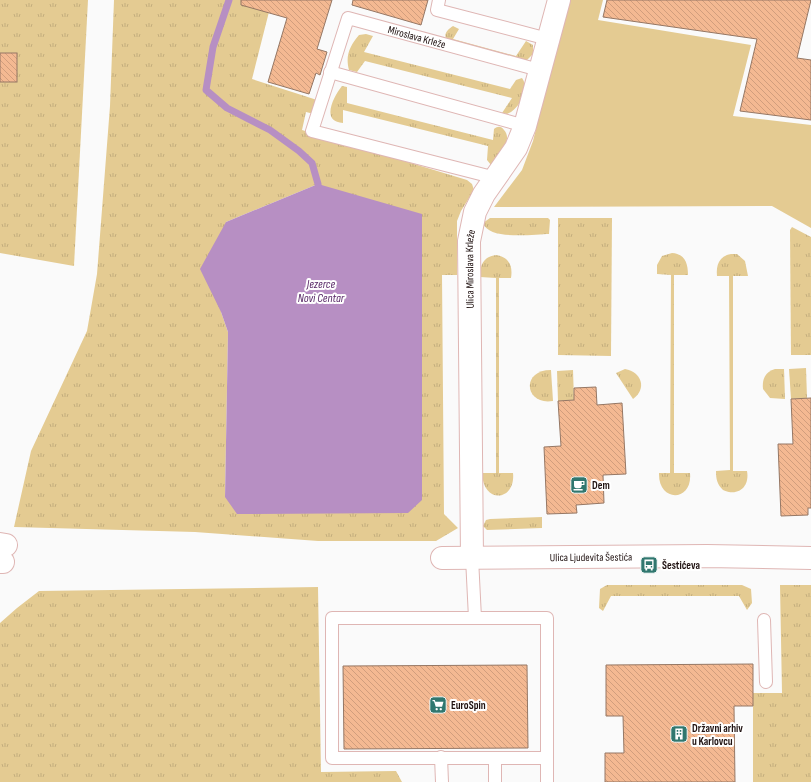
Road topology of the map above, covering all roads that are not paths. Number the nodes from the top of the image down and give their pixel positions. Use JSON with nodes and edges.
{"nodes":[{"id":1,"x":439,"y":0,"type":"edge"},
{"id":2,"x":559,"y":0,"type":"edge"},
{"id":3,"x":548,"y":39,"type":"junction"},
{"id":4,"x":539,"y":70,"type":"junction"},
{"id":5,"x":330,"y":72,"type":"junction"},
{"id":6,"x":525,"y":126,"type":"junction"},
{"id":7,"x":496,"y":178,"type":"junction"},
{"id":8,"x":442,"y":558,"type":"dead end"},
{"id":9,"x":472,"y":558,"type":"junction"},
{"id":10,"x":811,"y":558,"type":"edge"},
{"id":11,"x":475,"y":618,"type":"junction"},
{"id":12,"x":764,"y":620,"type":"dead end"},
{"id":13,"x":766,"y":682,"type":"dead end"},
{"id":14,"x":441,"y":758,"type":"junction"},
{"id":15,"x":495,"y":758,"type":"junction"},
{"id":16,"x":547,"y":758,"type":"junction"},
{"id":17,"x":442,"y":782,"type":"edge"},
{"id":18,"x":495,"y":782,"type":"edge"},
{"id":19,"x":547,"y":782,"type":"edge"}],
"edges":[{"from":1,"to":3,"type":"lane"},
{"from":2,"to":3,"type":"street","name":"Ulica Miroslava Krleže"},
{"from":3,"to":4,"type":"street","name":"Ulica Miroslava Krleže"},
{"from":4,"to":5,"type":"lane","name":"Miroslava Krleže"},
{"from":4,"to":6,"type":"street","name":"Ulica Miroslava Krleže"},
{"from":5,"to":6,"type":"lane"},
{"from":5,"to":7,"type":"lane","name":"Miroslava Krleže"},
{"from":6,"to":7,"type":"street","name":"Ulica Miroslava Krleže"},
{"from":7,"to":9,"type":"street","name":"Ulica Miroslava Krleže"},
{"from":8,"to":9,"type":"street","name":"Ulica Ljudevita Šestića"},
{"from":9,"to":10,"type":"street","name":"Ulica Ljudevita Šestića"},
{"from":9,"to":11,"type":"lane"},
{"from":11,"to":14,"type":"lane"},
{"from":11,"to":16,"type":"lane"},
{"from":12,"to":13,"type":"lane"},
{"from":14,"to":15,"type":"lane"},
{"from":14,"to":17,"type":"lane"},
{"from":15,"to":16,"type":"lane"},
{"from":15,"to":18,"type":"lane"},
{"from":16,"to":19,"type":"lane"}]}
